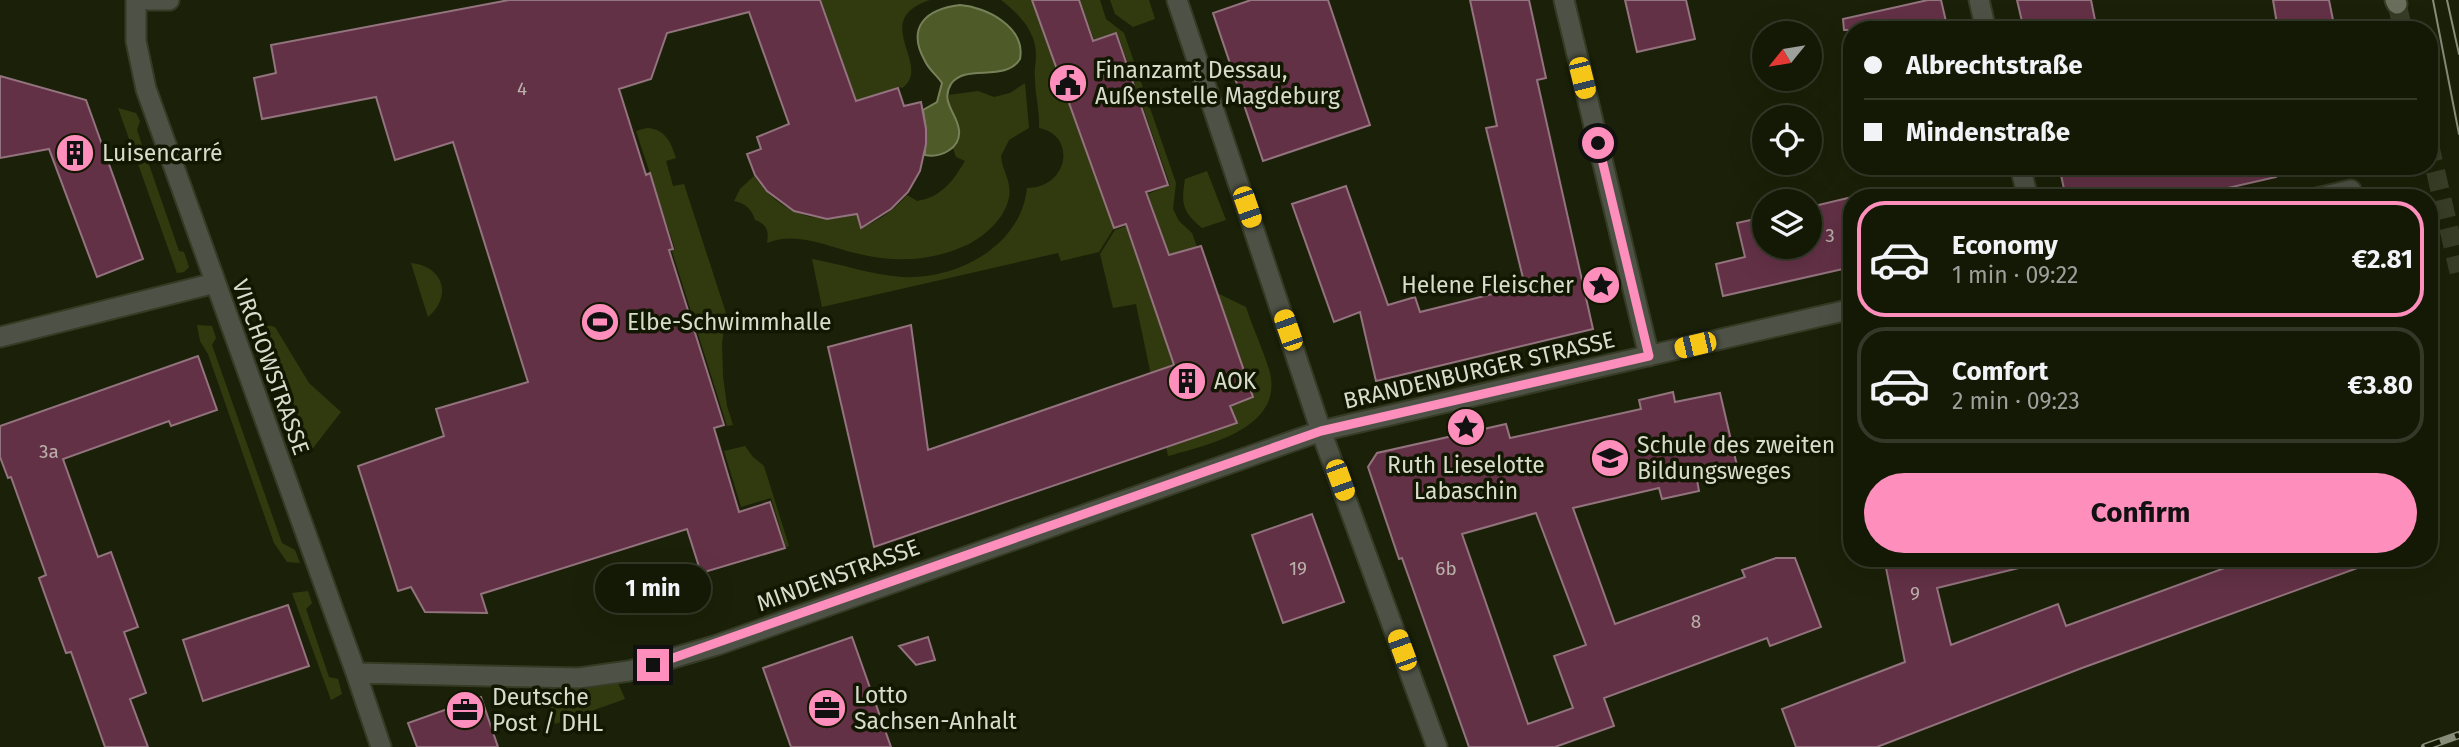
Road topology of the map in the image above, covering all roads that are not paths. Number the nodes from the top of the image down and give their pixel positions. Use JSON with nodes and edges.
{"nodes":[{"id":1,"x":136,"y":0,"type":"edge"},
{"id":2,"x":149,"y":0,"type":"edge"},
{"id":3,"x":169,"y":0,"type":"edge"},
{"id":4,"x":1177,"y":0,"type":"edge"},
{"id":5,"x":1564,"y":0,"type":"edge"},
{"id":6,"x":1979,"y":0,"type":"edge"},
{"id":7,"x":1984,"y":21,"type":"edge"},
{"id":8,"x":215,"y":283,"type":"junction"},
{"id":9,"x":1843,"y":311,"type":"edge"},
{"id":10,"x":0,"y":337,"type":"edge"},
{"id":11,"x":1649,"y":356,"type":"junction"},
{"id":12,"x":1321,"y":431,"type":"junction"},
{"id":13,"x":356,"y":673,"type":"junction"},
{"id":14,"x":381,"y":747,"type":"edge"},
{"id":15,"x":1437,"y":747,"type":"edge"}],
"edges":[{"from":1,"to":8,"type":"street","name":"VIRCHOWSTRASSE"},
{"from":2,"to":3,"type":"street"},
{"from":4,"to":12,"type":"street"},
{"from":5,"to":11,"type":"street"},
{"from":6,"to":7,"type":"street"},
{"from":8,"to":10,"type":"street"},
{"from":8,"to":13,"type":"street","name":"VIRCHOWSTRASSE"},
{"from":9,"to":11,"type":"street","name":"BRANDENBURGER STRASSE"},
{"from":11,"to":12,"type":"street","name":"BRANDENBURGER STRASSE"},
{"from":12,"to":13,"type":"street","name":"MINDENSTRASSE"},
{"from":12,"to":15,"type":"street"},
{"from":13,"to":14,"type":"street","name":"VIRCHOWSTRASSE"}]}
